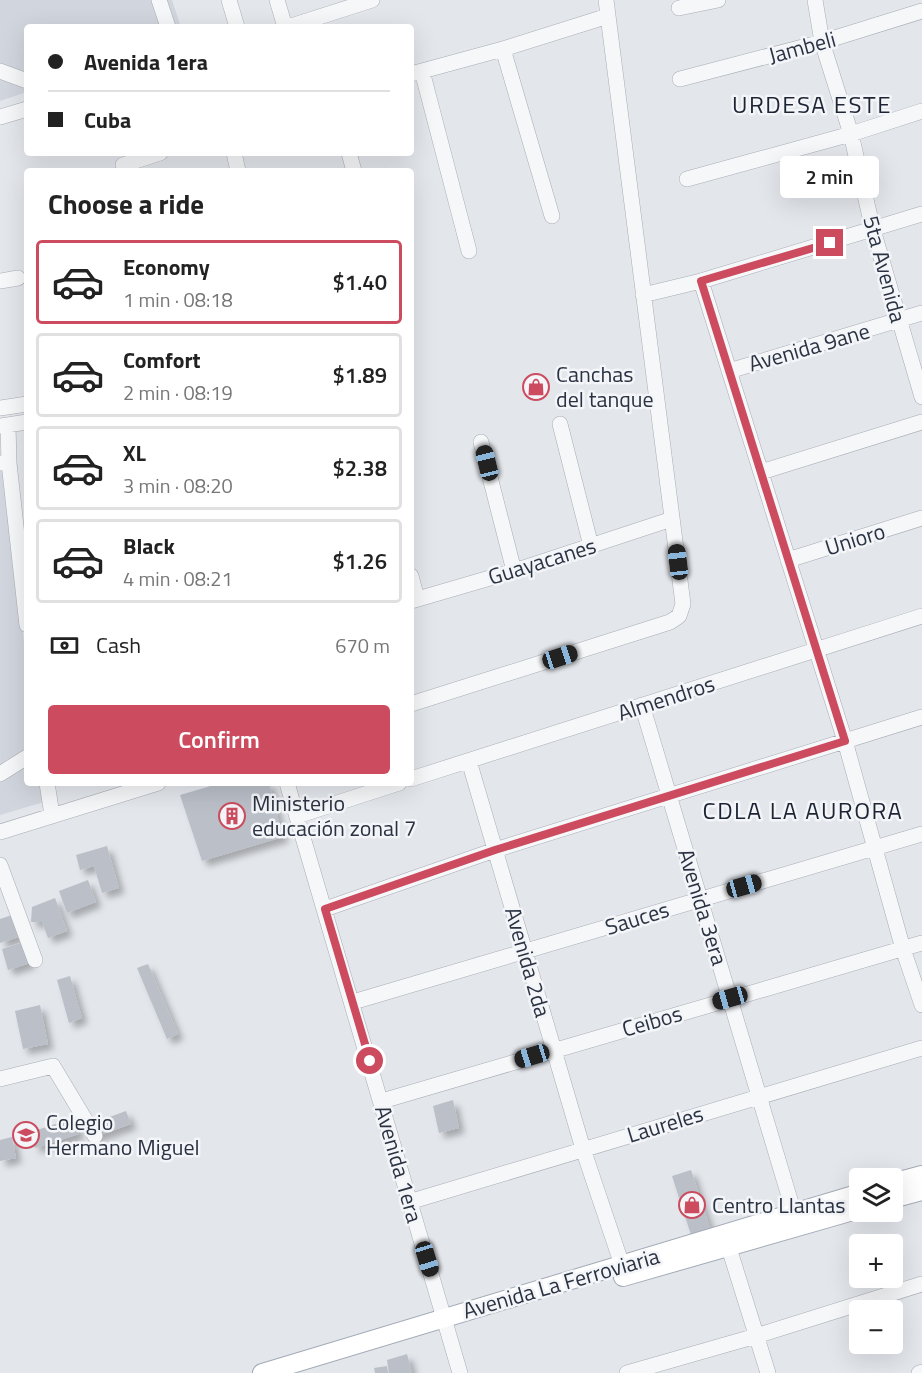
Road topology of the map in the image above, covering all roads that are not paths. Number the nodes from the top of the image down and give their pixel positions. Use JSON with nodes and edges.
{"nodes":[{"id":1,"x":159,"y":0,"type":"edge"},
{"id":2,"x":229,"y":0,"type":"edge"},
{"id":3,"x":277,"y":0,"type":"edge"},
{"id":4,"x":372,"y":0,"type":"edge"},
{"id":5,"x":606,"y":0,"type":"edge"},
{"id":6,"x":718,"y":0,"type":"edge"},
{"id":7,"x":815,"y":0,"type":"edge"},
{"id":8,"x":679,"y":8,"type":"dead end"},
{"id":9,"x":922,"y":11,"type":"edge"},
{"id":10,"x":608,"y":16,"type":"junction"},
{"id":11,"x":167,"y":24,"type":"edge"},
{"id":12,"x":236,"y":24,"type":"edge"},
{"id":13,"x":286,"y":24,"type":"edge"},
{"id":14,"x":296,"y":24,"type":"edge"},
{"id":15,"x":822,"y":42,"type":"junction"},
{"id":16,"x":503,"y":49,"type":"junction"},
{"id":17,"x":0,"y":71,"type":"edge"},
{"id":18,"x":417,"y":73,"type":"edge"},
{"id":19,"x":680,"y":79,"type":"dead end"},
{"id":20,"x":24,"y":80,"type":"edge"},
{"id":21,"x":24,"y":110,"type":"edge"},
{"id":22,"x":922,"y":111,"type":"edge"},
{"id":23,"x":0,"y":117,"type":"edge"},
{"id":24,"x":851,"y":134,"type":"junction"},
{"id":25,"x":149,"y":156,"type":"edge"},
{"id":26,"x":122,"y":163,"type":"edge"},
{"id":27,"x":687,"y":179,"type":"dead end"},
{"id":28,"x":922,"y":214,"type":"edge"},
{"id":29,"x":552,"y":216,"type":"dead end"},
{"id":30,"x":873,"y":230,"type":"junction"},
{"id":31,"x":469,"y":251,"type":"dead end"},
{"id":32,"x":18,"y":278,"type":"dead end"},
{"id":33,"x":0,"y":281,"type":"edge"},
{"id":34,"x":701,"y":281,"type":"junction"},
{"id":35,"x":643,"y":295,"type":"junction"},
{"id":36,"x":922,"y":313,"type":"edge"},
{"id":37,"x":898,"y":321,"type":"junction"},
{"id":38,"x":729,"y":371,"type":"junction"},
{"id":39,"x":922,"y":397,"type":"edge"},
{"id":40,"x":24,"y":404,"type":"edge"},
{"id":41,"x":0,"y":408,"type":"edge"},
{"id":42,"x":922,"y":422,"type":"edge"},
{"id":43,"x":24,"y":423,"type":"edge"},
{"id":44,"x":560,"y":424,"type":"dead end"},
{"id":45,"x":4,"y":426,"type":"edge"},
{"id":46,"x":482,"y":442,"type":"dead end"},
{"id":47,"x":4,"y":463,"type":"edge"},
{"id":48,"x":761,"y":472,"type":"junction"},
{"id":49,"x":922,"y":518,"type":"edge"},
{"id":50,"x":672,"y":519,"type":"junction"},
{"id":51,"x":591,"y":546,"type":"junction"},
{"id":52,"x":788,"y":560,"type":"junction"},
{"id":53,"x":514,"y":571,"type":"junction"},
{"id":54,"x":414,"y":600,"type":"edge"},
{"id":55,"x":24,"y":604,"type":"edge"},
{"id":56,"x":922,"y":616,"type":"edge"},
{"id":57,"x":816,"y":650,"type":"junction"},
{"id":58,"x":414,"y":703,"type":"edge"},
{"id":59,"x":642,"y":705,"type":"junction"},
{"id":60,"x":922,"y":717,"type":"edge"},
{"id":61,"x":845,"y":741,"type":"junction"},
{"id":62,"x":24,"y":759,"type":"edge"},
{"id":63,"x":469,"y":761,"type":"junction"},
{"id":64,"x":0,"y":774,"type":"edge"},
{"id":65,"x":414,"y":778,"type":"edge"},
{"id":66,"x":47,"y":786,"type":"edge"},
{"id":67,"x":148,"y":786,"type":"edge"},
{"id":68,"x":288,"y":786,"type":"edge"},
{"id":69,"x":390,"y":786,"type":"edge"},
{"id":70,"x":669,"y":796,"type":"junction"},
{"id":71,"x":52,"y":815,"type":"junction"},
{"id":72,"x":297,"y":816,"type":"junction"},
{"id":73,"x":0,"y":832,"type":"edge"},
{"id":74,"x":922,"y":834,"type":"edge"},
{"id":75,"x":875,"y":848,"type":"junction"},
{"id":76,"x":495,"y":850,"type":"junction"},
{"id":77,"x":0,"y":865,"type":"edge"},
{"id":78,"x":700,"y":899,"type":"junction"},
{"id":79,"x":325,"y":909,"type":"junction"},
{"id":80,"x":922,"y":943,"type":"edge"},
{"id":81,"x":903,"y":949,"type":"junction"},
{"id":82,"x":525,"y":951,"type":"junction"},
{"id":83,"x":35,"y":960,"type":"dead end"},
{"id":84,"x":730,"y":998,"type":"junction"},
{"id":85,"x":353,"y":1002,"type":"junction"},
{"id":86,"x":922,"y":1005,"type":"edge"},
{"id":87,"x":922,"y":1048,"type":"edge"},
{"id":88,"x":554,"y":1050,"type":"junction"},
{"id":89,"x":0,"y":1079,"type":"edge"},
{"id":90,"x":759,"y":1096,"type":"junction"},
{"id":91,"x":382,"y":1101,"type":"junction"},
{"id":92,"x":95,"y":1136,"type":"dead end"},
{"id":93,"x":583,"y":1149,"type":"junction"},
{"id":94,"x":922,"y":1175,"type":"edge"},
{"id":95,"x":903,"y":1181,"type":"edge"},
{"id":96,"x":922,"y":1191,"type":"edge"},
{"id":97,"x":849,"y":1196,"type":"edge"},
{"id":98,"x":903,"y":1196,"type":"edge"},
{"id":99,"x":409,"y":1202,"type":"junction"},
{"id":100,"x":849,"y":1212,"type":"edge"},
{"id":101,"x":794,"y":1213,"type":"junction"},
{"id":102,"x":729,"y":1248,"type":"junction"},
{"id":103,"x":622,"y":1265,"type":"junction"},
{"id":104,"x":922,"y":1284,"type":"edge"},
{"id":105,"x":446,"y":1322,"type":"junction"},
{"id":106,"x":756,"y":1336,"type":"junction"},
{"id":107,"x":262,"y":1373,"type":"edge"},
{"id":108,"x":302,"y":1373,"type":"edge"},
{"id":109,"x":460,"y":1373,"type":"edge"},
{"id":110,"x":627,"y":1373,"type":"edge"},
{"id":111,"x":768,"y":1373,"type":"edge"}],
"edges":[{"from":1,"to":11,"type":"street"},
{"from":2,"to":12,"type":"street"},
{"from":3,"to":13,"type":"street"},
{"from":4,"to":14,"type":"street"},
{"from":5,"to":10,"type":"street"},
{"from":6,"to":8,"type":"street"},
{"from":7,"to":15,"type":"street","name":"5ta Avenida"},
{"from":9,"to":15,"type":"street","name":"Jambeli"},
{"from":10,"to":16,"type":"street"},
{"from":10,"to":35,"type":"street"},
{"from":15,"to":19,"type":"street","name":"Jambeli"},
{"from":15,"to":24,"type":"street","name":"5ta Avenida"},
{"from":16,"to":18,"type":"street"},
{"from":16,"to":29,"type":"street"},
{"from":17,"to":20,"type":"street"},
{"from":18,"to":31,"type":"street"},
{"from":21,"to":23,"type":"street"},
{"from":22,"to":24,"type":"street"},
{"from":24,"to":27,"type":"street"},
{"from":24,"to":30,"type":"street","name":"5ta Avenida"},
{"from":25,"to":26,"type":"street"},
{"from":28,"to":30,"type":"street"},
{"from":30,"to":34,"type":"street"},
{"from":30,"to":37,"type":"street","name":"5ta Avenida"},
{"from":32,"to":33,"type":"street"},
{"from":34,"to":35,"type":"street"},
{"from":34,"to":38,"type":"street"},
{"from":35,"to":50,"type":"street"},
{"from":36,"to":37,"type":"street","name":"Avenida 9ane"},
{"from":37,"to":38,"type":"street","name":"Avenida 9ane"},
{"from":37,"to":39,"type":"street","name":"5ta Avenida"},
{"from":38,"to":48,"type":"street"},
{"from":40,"to":41,"type":"street"},
{"from":42,"to":48,"type":"street"},
{"from":43,"to":45,"type":"street"},
{"from":44,"to":51,"type":"street"},
{"from":45,"to":47,"type":"street"},
{"from":46,"to":53,"type":"street"},
{"from":47,"to":55,"type":"street"},
{"from":48,"to":52,"type":"street"},
{"from":49,"to":52,"type":"street","name":"Unioro"},
{"from":50,"to":51,"type":"street","name":"Guayacanes"},
{"from":50,"to":58,"type":"street"},
{"from":51,"to":53,"type":"street","name":"Guayacanes"},
{"from":52,"to":57,"type":"street"},
{"from":53,"to":54,"type":"street","name":"Guayacanes"},
{"from":56,"to":57,"type":"street","name":"Almendros"},
{"from":57,"to":59,"type":"street","name":"Almendros"},
{"from":57,"to":61,"type":"street"},
{"from":59,"to":63,"type":"street","name":"Almendros"},
{"from":59,"to":70,"type":"street","name":"Avenida 3era"},
{"from":60,"to":61,"type":"street"},
{"from":61,"to":70,"type":"street"},
{"from":61,"to":75,"type":"street"},
{"from":62,"to":64,"type":"street"},
{"from":63,"to":65,"type":"street","name":"Almendros"},
{"from":63,"to":76,"type":"street","name":"Avenida 2da"},
{"from":66,"to":71,"type":"street"},
{"from":67,"to":71,"type":"street"},
{"from":68,"to":72,"type":"street","name":"Avenida 1era"},
{"from":69,"to":72,"type":"street"},
{"from":70,"to":76,"type":"street"},
{"from":70,"to":78,"type":"street","name":"Avenida 3era"},
{"from":71,"to":73,"type":"street"},
{"from":72,"to":79,"type":"street","name":"Avenida 1era"},
{"from":74,"to":75,"type":"street","name":"Sauces"},
{"from":75,"to":78,"type":"street","name":"Sauces"},
{"from":75,"to":81,"type":"street"},
{"from":76,"to":79,"type":"street"},
{"from":76,"to":82,"type":"street","name":"Avenida 2da"},
{"from":77,"to":83,"type":"street"},
{"from":78,"to":82,"type":"street","name":"Sauces"},
{"from":78,"to":84,"type":"street","name":"Avenida 3era"},
{"from":79,"to":85,"type":"street","name":"Avenida 1era"},
{"from":80,"to":81,"type":"street","name":"Ceibos"},
{"from":81,"to":84,"type":"street","name":"Ceibos"},
{"from":81,"to":86,"type":"street"},
{"from":82,"to":85,"type":"street","name":"Sauces"},
{"from":82,"to":88,"type":"street","name":"Avenida 2da"},
{"from":84,"to":88,"type":"street","name":"Ceibos"},
{"from":84,"to":90,"type":"street","name":"Avenida 3era"},
{"from":85,"to":91,"type":"street","name":"Avenida 1era"},
{"from":87,"to":90,"type":"street","name":"Laureles"},
{"from":88,"to":91,"type":"street","name":"Ceibos"},
{"from":88,"to":93,"type":"street","name":"Avenida 2da"},
{"from":89,"to":92,"type":"street"},
{"from":90,"to":93,"type":"street","name":"Laureles"},
{"from":90,"to":101,"type":"street","name":"Avenida 3era"},
{"from":91,"to":99,"type":"street","name":"Avenida 1era"},
{"from":93,"to":99,"type":"street","name":"Laureles"},
{"from":93,"to":103,"type":"street","name":"Avenida 2da"},
{"from":94,"to":95,"type":"main road"},
{"from":96,"to":98,"type":"main road"},
{"from":97,"to":101,"type":"main road","name":"Avenida La Ferroviaria"},
{"from":99,"to":105,"type":"street","name":"Avenida 1era"},
{"from":100,"to":102,"type":"main road","name":"Avenida La Ferroviaria"},
{"from":101,"to":103,"type":"main road","name":"Avenida La Ferroviaria"},
{"from":102,"to":105,"type":"main road","name":"Avenida La Ferroviaria"},
{"from":102,"to":106,"type":"street"},
{"from":103,"to":105,"type":"main road","name":"Avenida La Ferroviaria"},
{"from":104,"to":106,"type":"street"},
{"from":105,"to":107,"type":"main road","name":"Avenida La Ferroviaria"},
{"from":105,"to":108,"type":"main road","name":"Avenida La Ferroviaria"},
{"from":105,"to":109,"type":"street","name":"Avenida 1era"},
{"from":106,"to":110,"type":"street"},
{"from":106,"to":111,"type":"street"}]}
